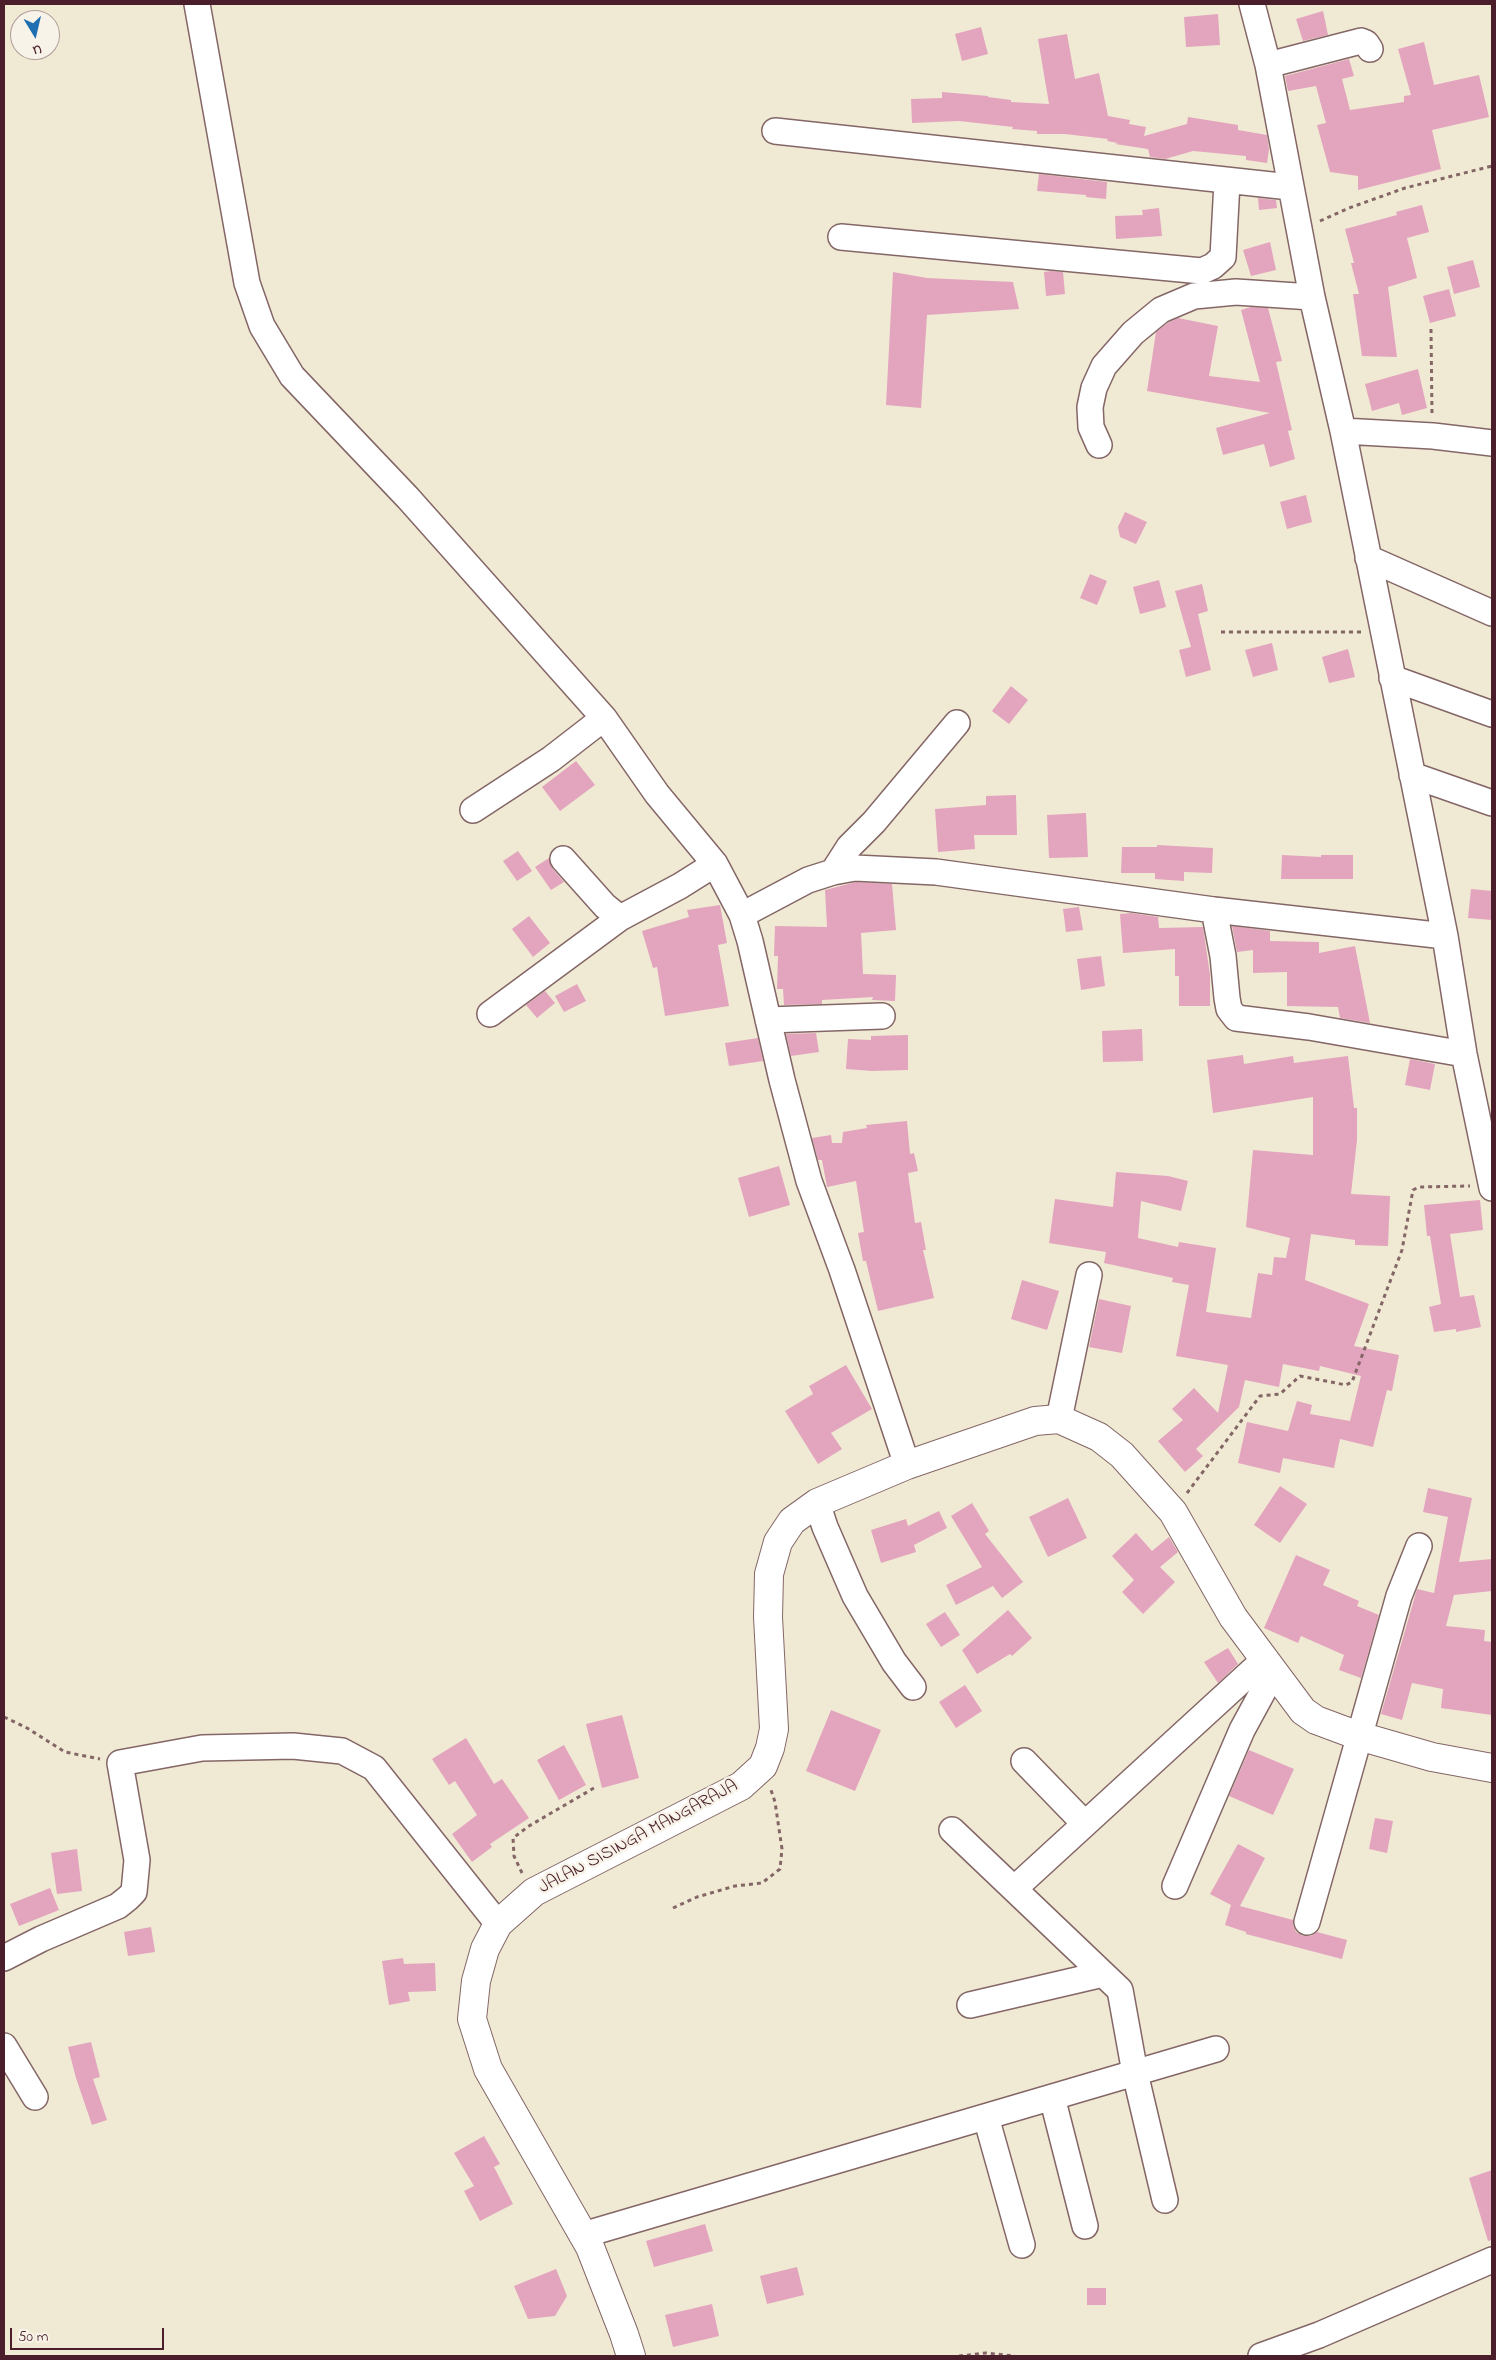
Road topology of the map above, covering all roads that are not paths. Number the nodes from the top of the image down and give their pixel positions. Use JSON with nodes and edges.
{"nodes":[{"id":1,"x":197,"y":4,"type":"edge"},
{"id":2,"x":1252,"y":4,"type":"edge"},
{"id":3,"x":1370,"y":49,"type":"dead end"},
{"id":4,"x":1268,"y":65,"type":"junction"},
{"id":5,"x":775,"y":131,"type":"dead end"},
{"id":6,"x":1227,"y":182,"type":"junction"},
{"id":7,"x":1290,"y":187,"type":"junction"},
{"id":8,"x":841,"y":237,"type":"dead end"},
{"id":9,"x":1312,"y":297,"type":"junction"},
{"id":10,"x":1343,"y":431,"type":"junction"},
{"id":11,"x":1492,"y":443,"type":"edge"},
{"id":12,"x":1098,"y":445,"type":"dead end"},
{"id":13,"x":1368,"y":558,"type":"junction"},
{"id":14,"x":1492,"y":613,"type":"edge"},
{"id":15,"x":1392,"y":678,"type":"junction"},
{"id":16,"x":1492,"y":714,"type":"edge"},
{"id":17,"x":604,"y":718,"type":"junction"},
{"id":18,"x":957,"y":723,"type":"dead end"},
{"id":19,"x":1412,"y":775,"type":"junction"},
{"id":20,"x":1492,"y":803,"type":"edge"},
{"id":21,"x":473,"y":810,"type":"dead end"},
{"id":22,"x":563,"y":860,"type":"dead end"},
{"id":23,"x":715,"y":864,"type":"junction"},
{"id":24,"x":833,"y":872,"type":"junction"},
{"id":25,"x":1214,"y":910,"type":"junction"},
{"id":26,"x":742,"y":915,"type":"junction"},
{"id":27,"x":620,"y":918,"type":"junction"},
{"id":28,"x":1445,"y":936,"type":"junction"},
{"id":29,"x":490,"y":1014,"type":"dead end"},
{"id":30,"x":882,"y":1016,"type":"dead end"},
{"id":31,"x":768,"y":1020,"type":"junction"},
{"id":32,"x":1464,"y":1054,"type":"junction"},
{"id":33,"x":1492,"y":1186,"type":"edge"},
{"id":34,"x":1089,"y":1275,"type":"dead end"},
{"id":35,"x":1059,"y":1419,"type":"junction"},
{"id":36,"x":907,"y":1465,"type":"junction"},
{"id":37,"x":817,"y":1503,"type":"junction"},
{"id":38,"x":1419,"y":1546,"type":"dead end"},
{"id":39,"x":1268,"y":1667,"type":"junction"},
{"id":40,"x":913,"y":1687,"type":"dead end"},
{"id":41,"x":1359,"y":1736,"type":"junction"},
{"id":42,"x":1024,"y":1761,"type":"dead end"},
{"id":43,"x":1492,"y":1768,"type":"edge"},
{"id":44,"x":1085,"y":1824,"type":"junction"},
{"id":45,"x":952,"y":1830,"type":"dead end"},
{"id":46,"x":1175,"y":1886,"type":"dead end"},
{"id":47,"x":1014,"y":1889,"type":"junction"},
{"id":48,"x":1307,"y":1922,"type":"dead end"},
{"id":49,"x":498,"y":1924,"type":"junction"},
{"id":50,"x":4,"y":1958,"type":"edge"},
{"id":51,"x":1103,"y":1974,"type":"junction"},
{"id":52,"x":970,"y":2005,"type":"dead end"},
{"id":53,"x":4,"y":2046,"type":"edge"},
{"id":54,"x":1216,"y":2050,"type":"dead end"},
{"id":55,"x":1135,"y":2073,"type":"junction"},
{"id":56,"x":35,"y":2097,"type":"dead end"},
{"id":57,"x":1052,"y":2097,"type":"junction"},
{"id":58,"x":986,"y":2116,"type":"junction"},
{"id":59,"x":1165,"y":2200,"type":"dead end"},
{"id":60,"x":1085,"y":2226,"type":"dead end"},
{"id":61,"x":583,"y":2235,"type":"junction"},
{"id":62,"x":1022,"y":2245,"type":"dead end"},
{"id":63,"x":1492,"y":2260,"type":"edge"},
{"id":64,"x":631,"y":2356,"type":"edge"},
{"id":65,"x":1261,"y":2356,"type":"edge"}],
"edges":[{"from":1,"to":17,"type":"street"},
{"from":2,"to":4,"type":"street"},
{"from":3,"to":4,"type":"street"},
{"from":4,"to":7,"type":"street"},
{"from":5,"to":6,"type":"street"},
{"from":6,"to":7,"type":"street"},
{"from":6,"to":8,"type":"street"},
{"from":7,"to":9,"type":"street"},
{"from":9,"to":10,"type":"street"},
{"from":9,"to":12,"type":"street"},
{"from":10,"to":11,"type":"street"},
{"from":10,"to":13,"type":"street"},
{"from":13,"to":14,"type":"street"},
{"from":13,"to":15,"type":"street"},
{"from":15,"to":16,"type":"street"},
{"from":15,"to":19,"type":"street"},
{"from":17,"to":21,"type":"street"},
{"from":17,"to":23,"type":"street"},
{"from":18,"to":24,"type":"street"},
{"from":19,"to":20,"type":"street"},
{"from":19,"to":28,"type":"street"},
{"from":22,"to":27,"type":"street"},
{"from":23,"to":26,"type":"street"},
{"from":23,"to":27,"type":"street"},
{"from":24,"to":25,"type":"street"},
{"from":24,"to":26,"type":"street"},
{"from":25,"to":28,"type":"street"},
{"from":25,"to":32,"type":"street"},
{"from":26,"to":31,"type":"street"},
{"from":27,"to":29,"type":"street"},
{"from":28,"to":32,"type":"street"},
{"from":30,"to":31,"type":"street"},
{"from":31,"to":36,"type":"street"},
{"from":32,"to":33,"type":"street"},
{"from":34,"to":35,"type":"street"},
{"from":35,"to":36,"type":"street","name":"JALAN SISINGA MANGARAJA"},
{"from":35,"to":39,"type":"street","name":"JALAN SISINGA MANGARAJA"},
{"from":36,"to":37,"type":"street","name":"JALAN SISINGA MANGARAJA"},
{"from":37,"to":40,"type":"street"},
{"from":37,"to":49,"type":"street","name":"JALAN SISINGA MANGARAJA"},
{"from":38,"to":41,"type":"street"},
{"from":39,"to":41,"type":"street","name":"JALAN SISINGA MANGARAJA"},
{"from":39,"to":44,"type":"street"},
{"from":39,"to":46,"type":"street"},
{"from":41,"to":43,"type":"street","name":"JALAN SISINGA MANGARAJA"},
{"from":41,"to":48,"type":"street"},
{"from":42,"to":44,"type":"street"},
{"from":44,"to":47,"type":"street"},
{"from":45,"to":47,"type":"street"},
{"from":47,"to":51,"type":"street"},
{"from":49,"to":50,"type":"street"},
{"from":49,"to":61,"type":"street","name":"JALAN SISINGA MANGARAJA"},
{"from":51,"to":52,"type":"street"},
{"from":51,"to":55,"type":"street"},
{"from":53,"to":56,"type":"street"},
{"from":54,"to":55,"type":"street"},
{"from":55,"to":57,"type":"street"},
{"from":55,"to":59,"type":"street"},
{"from":57,"to":58,"type":"street"},
{"from":57,"to":60,"type":"street"},
{"from":58,"to":61,"type":"street"},
{"from":58,"to":62,"type":"street"},
{"from":61,"to":64,"type":"street","name":"JALAN SISINGA MANGARAJA"},
{"from":63,"to":65,"type":"street"}]}
